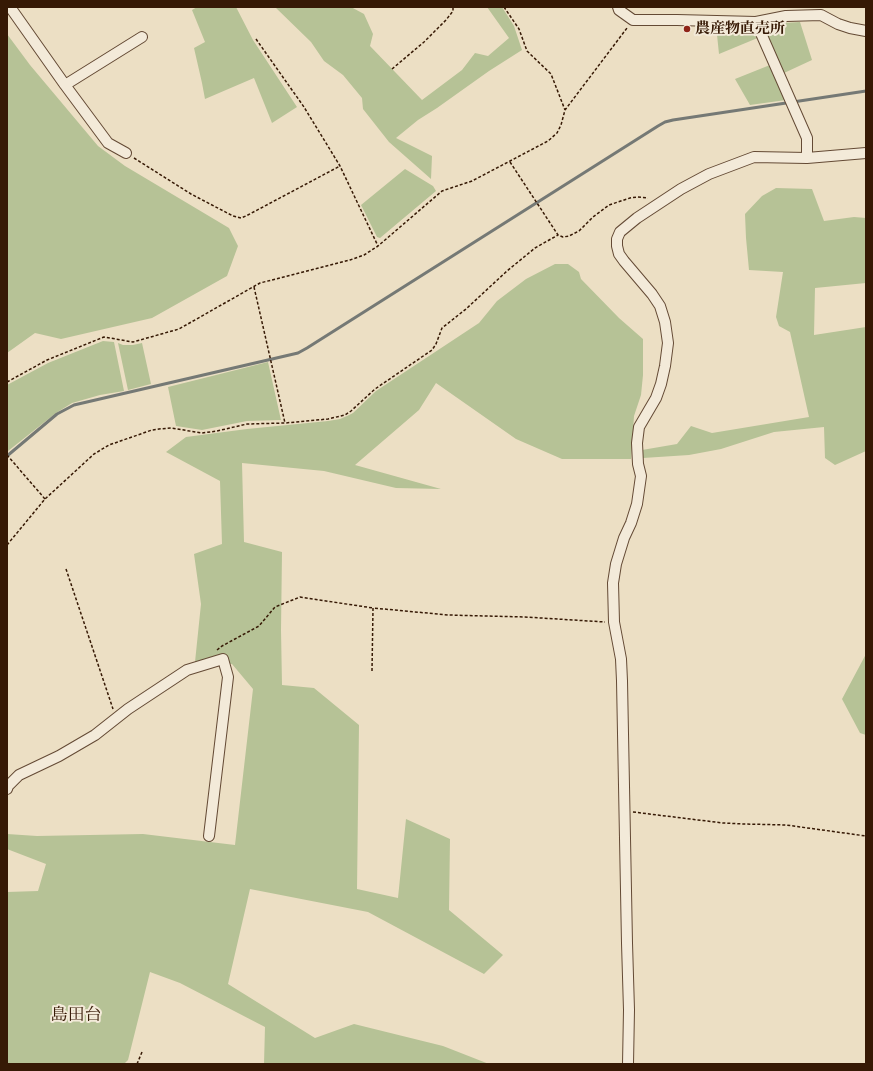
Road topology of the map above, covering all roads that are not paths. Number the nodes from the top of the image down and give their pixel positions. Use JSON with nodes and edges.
{"nodes":[{"id":1,"x":10,"y":7,"type":"edge"},
{"id":2,"x":618,"y":7,"type":"edge"},
{"id":3,"x":756,"y":22,"type":"junction"},
{"id":4,"x":866,"y":31,"type":"edge"},
{"id":5,"x":142,"y":37,"type":"dead end"},
{"id":6,"x":65,"y":85,"type":"junction"},
{"id":7,"x":126,"y":153,"type":"road end"},
{"id":8,"x":866,"y":153,"type":"edge"},
{"id":9,"x":807,"y":158,"type":"junction"},
{"id":10,"x":7,"y":789,"type":"edge"},
{"id":11,"x":209,"y":836,"type":"dead end"},
{"id":12,"x":628,"y":1064,"type":"edge"}],
"edges":[{"from":1,"to":6,"type":"street"},
{"from":2,"to":3,"type":"street"},
{"from":3,"to":4,"type":"street"},
{"from":3,"to":9,"type":"street"},
{"from":5,"to":6,"type":"street"},
{"from":6,"to":7,"type":"street"},
{"from":8,"to":9,"type":"street"},
{"from":9,"to":12,"type":"street"},
{"from":10,"to":11,"type":"street"}]}
